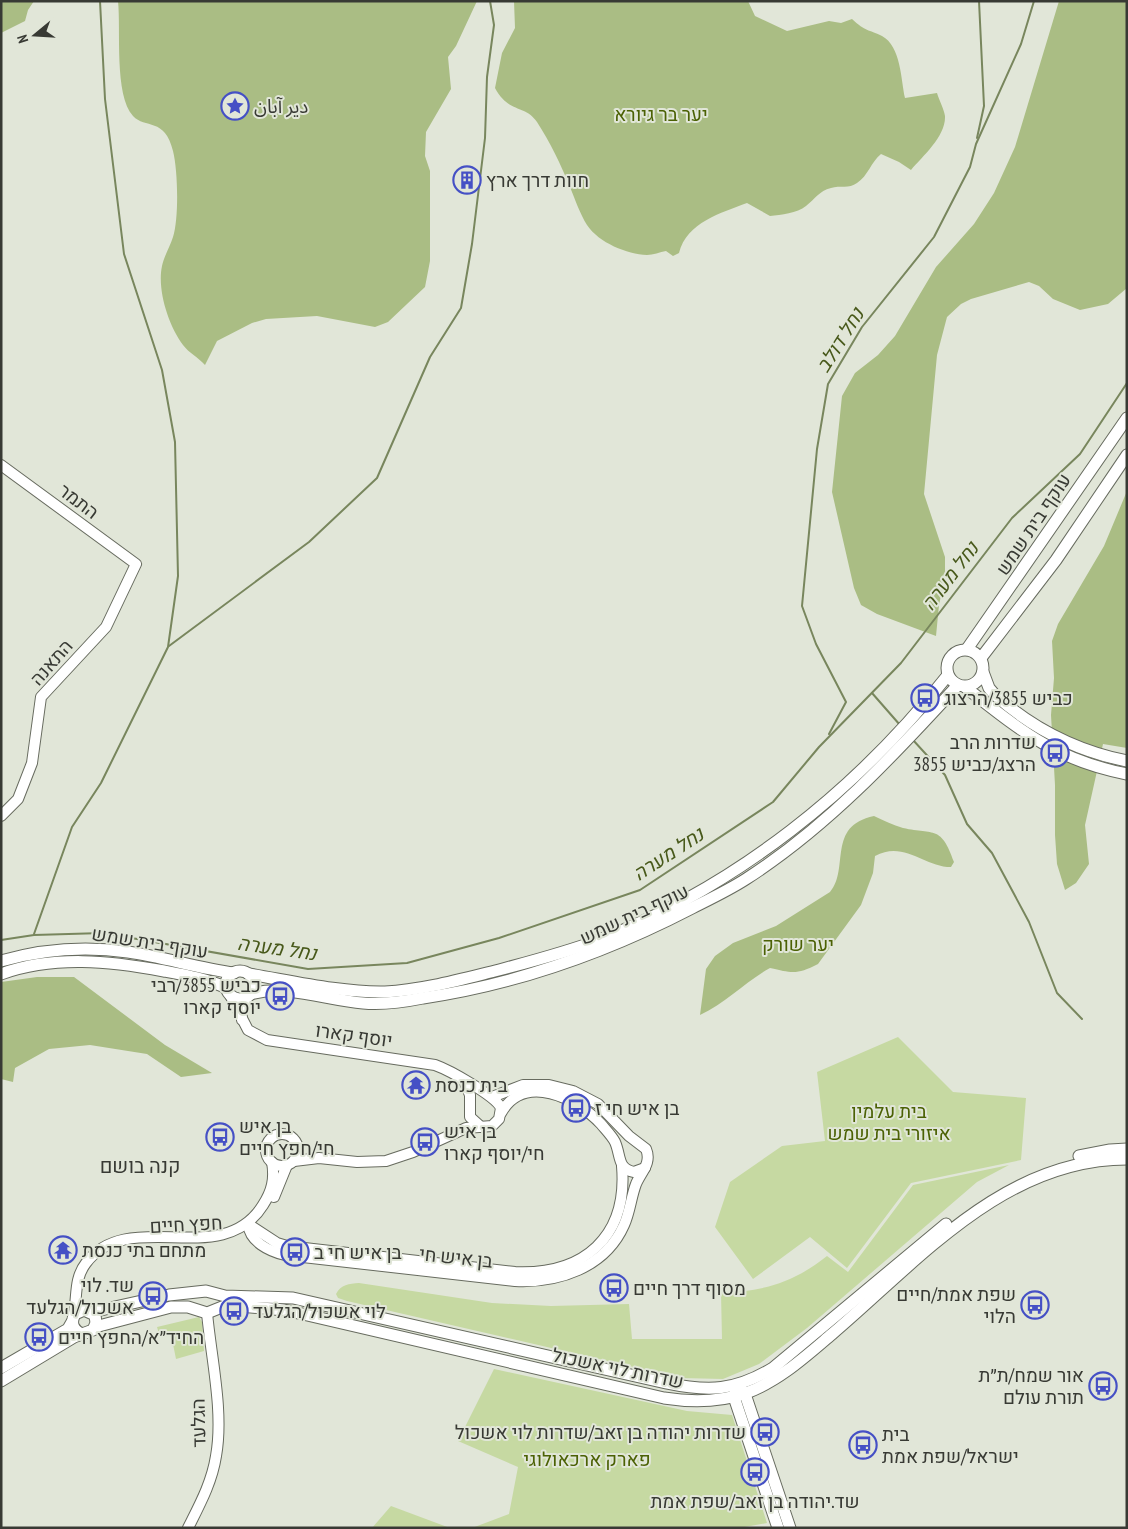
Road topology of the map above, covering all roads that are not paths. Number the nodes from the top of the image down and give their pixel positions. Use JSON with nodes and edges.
{"nodes":[{"id":1,"x":1127,"y":418,"type":"edge"},
{"id":2,"x":1127,"y":454,"type":"edge"},
{"id":3,"x":1,"y":465,"type":"edge"},
{"id":4,"x":136,"y":564,"type":"joint"},
{"id":5,"x":967,"y":650,"type":"junction"},
{"id":6,"x":981,"y":658,"type":"junction"},
{"id":7,"x":984,"y":672,"type":"junction"},
{"id":8,"x":948,"y":675,"type":"junction"},
{"id":9,"x":962,"y":686,"type":"junction"},
{"id":10,"x":1127,"y":760,"type":"edge"},
{"id":11,"x":1127,"y":774,"type":"edge"},
{"id":12,"x":1,"y":816,"type":"edge"},
{"id":13,"x":1,"y":961,"type":"edge"},
{"id":14,"x":234,"y":973,"type":"junction"},
{"id":15,"x":1,"y":974,"type":"edge"},
{"id":16,"x":249,"y":974,"type":"junction"},
{"id":17,"x":228,"y":990,"type":"junction"},
{"id":18,"x":249,"y":996,"type":"junction"},
{"id":19,"x":243,"y":1023,"type":"junction"},
{"id":20,"x":462,"y":1078,"type":"junction"},
{"id":21,"x":491,"y":1097,"type":"junction"},
{"id":22,"x":470,"y":1110,"type":"junction"},
{"id":23,"x":501,"y":1113,"type":"junction"},
{"id":24,"x":481,"y":1127,"type":"junction"},
{"id":25,"x":460,"y":1131,"type":"junction"},
{"id":26,"x":639,"y":1144,"type":"junction"},
{"id":27,"x":298,"y":1149,"type":"junction"},
{"id":28,"x":1127,"y":1150,"type":"edge"},
{"id":29,"x":319,"y":1158,"type":"junction"},
{"id":30,"x":1127,"y":1159,"type":"edge"},
{"id":31,"x":621,"y":1161,"type":"junction"},
{"id":32,"x":272,"y":1162,"type":"junction"},
{"id":33,"x":291,"y":1163,"type":"junction"},
{"id":34,"x":646,"y":1167,"type":"junction"},
{"id":35,"x":250,"y":1227,"type":"junction"},
{"id":36,"x":76,"y":1288,"type":"junction"},
{"id":37,"x":200,"y":1293,"type":"junction"},
{"id":38,"x":212,"y":1294,"type":"junction"},
{"id":39,"x":90,"y":1311,"type":"junction"},
{"id":40,"x":206,"y":1311,"type":"junction"},
{"id":41,"x":73,"y":1320,"type":"junction"},
{"id":42,"x":95,"y":1327,"type":"junction"},
{"id":43,"x":82,"y":1334,"type":"junction"},
{"id":44,"x":1,"y":1368,"type":"edge"},
{"id":45,"x":1,"y":1380,"type":"edge"},
{"id":46,"x":739,"y":1392,"type":"junction"},
{"id":47,"x":188,"y":1528,"type":"edge"},
{"id":48,"x":778,"y":1528,"type":"edge"},
{"id":49,"x":790,"y":1528,"type":"edge"}],
"edges":[{"from":1,"to":5,"type":"main road","name":"עוקף בית שמש"},
{"from":2,"to":6,"type":"main road","name":"עוקף בית שמש"},
{"from":3,"to":4,"type":"street","name":"התמר"},
{"from":4,"to":12,"type":"street","name":"התאנה"},
{"from":5,"to":6,"type":"main road"},
{"from":5,"to":8,"type":"main road"},
{"from":6,"to":7,"type":"main road"},
{"from":7,"to":9,"type":"main road"},
{"from":7,"to":10,"type":"main road"},
{"from":8,"to":9,"type":"main road"},
{"from":8,"to":16,"type":"main road","name":"עוקף בית שמש"},
{"from":9,"to":11,"type":"main road"},
{"from":9,"to":18,"type":"main road","name":"עוקף בית שמש"},
{"from":13,"to":14,"type":"main road","name":"עוקף בית שמש"},
{"from":14,"to":16,"type":"main road"},
{"from":14,"to":17,"type":"main road"},
{"from":15,"to":17,"type":"main road","name":"עוקף בית שמש"},
{"from":16,"to":18,"type":"main road"},
{"from":17,"to":18,"type":"main road"},
{"from":17,"to":19,"type":"street","name":"יוסף קארו"},
{"from":18,"to":19,"type":"street"},
{"from":19,"to":20,"type":"street","name":"יוסף קארו"},
{"from":20,"to":21,"type":"street","name":"יוסף קארו"},
{"from":20,"to":22,"type":"street"},
{"from":21,"to":22,"type":"street"},
{"from":21,"to":23,"type":"street"},
{"from":21,"to":26,"type":"street"},
{"from":22,"to":24,"type":"street"},
{"from":22,"to":25,"type":"street"},
{"from":23,"to":24,"type":"street"},
{"from":23,"to":31,"type":"street","name":"בן איש חי"},
{"from":24,"to":25,"type":"street"},
{"from":25,"to":29,"type":"street"},
{"from":26,"to":31,"type":"street"},
{"from":26,"to":34,"type":"street"},
{"from":27,"to":29,"type":"street"},
{"from":27,"to":32,"type":"street"},
{"from":27,"to":33,"type":"street"},
{"from":28,"to":46,"type":"main road","name":"שדרות לוי אשכול"},
{"from":29,"to":33,"type":"street"},
{"from":30,"to":46,"type":"main road","name":"שדרות לוי אשכול"},
{"from":31,"to":34,"type":"street"},
{"from":31,"to":35,"type":"street","name":"בן איש חי"},
{"from":32,"to":33,"type":"street"},
{"from":32,"to":35,"type":"street","name":"חפץ חיים"},
{"from":33,"to":35,"type":"street"},
{"from":34,"to":35,"type":"street","name":"בן איש חי"},
{"from":35,"to":36,"type":"street","name":"חפץ חיים"},
{"from":36,"to":39,"type":"street"},
{"from":36,"to":41,"type":"street","name":"חפץ חיים"},
{"from":37,"to":38,"type":"main road","name":"שדרות לוי אשכול"},
{"from":37,"to":39,"type":"main road"},
{"from":37,"to":40,"type":"main road"},
{"from":38,"to":40,"type":"main road"},
{"from":38,"to":46,"type":"main road","name":"שדרות לוי אשכול"},
{"from":39,"to":41,"type":"main road"},
{"from":39,"to":42,"type":"main road"},
{"from":40,"to":42,"type":"main road","name":"שדרות לוי אשכול"},
{"from":40,"to":46,"type":"main road","name":"שדרות לוי אשכול"},
{"from":40,"to":47,"type":"street","name":"הגלעד"},
{"from":41,"to":43,"type":"main road"},
{"from":41,"to":44,"type":"main road"},
{"from":42,"to":43,"type":"main road"},
{"from":43,"to":45,"type":"main road"},
{"from":46,"to":48,"type":"main road"},
{"from":46,"to":49,"type":"main road"}]}
